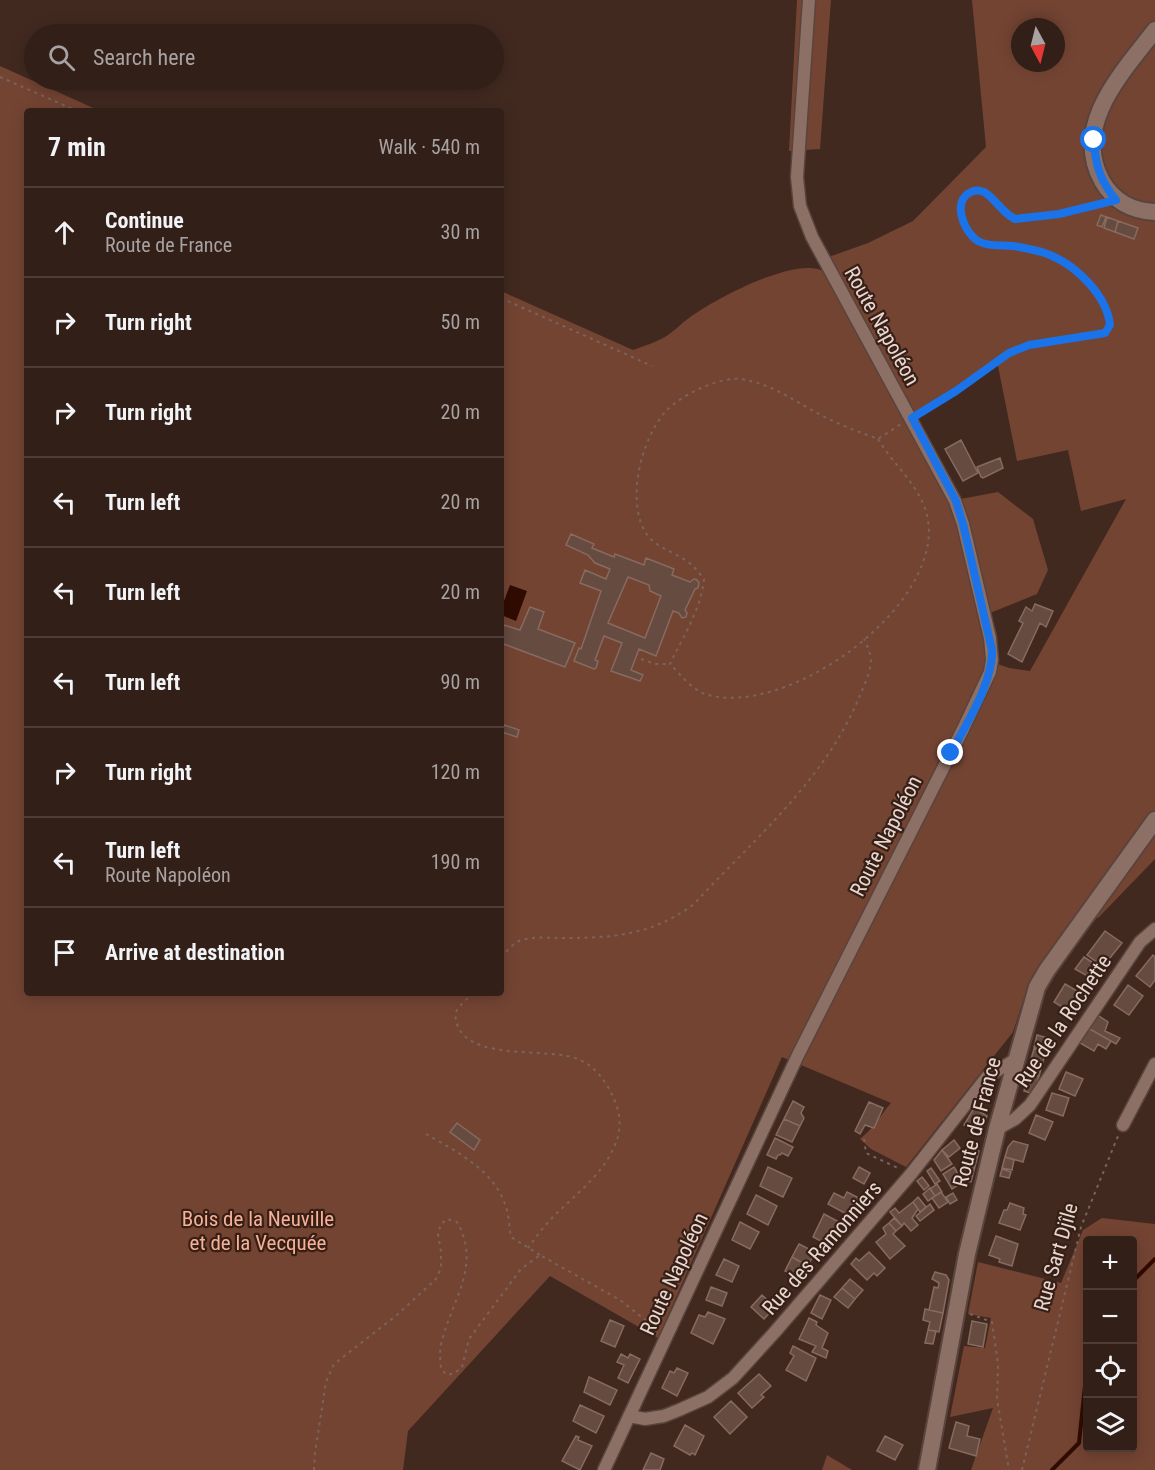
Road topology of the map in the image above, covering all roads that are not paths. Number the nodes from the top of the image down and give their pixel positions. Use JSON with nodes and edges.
{"nodes":[{"id":1,"x":808,"y":0,"type":"edge"},
{"id":2,"x":1155,"y":30,"type":"edge"},
{"id":3,"x":1155,"y":212,"type":"edge"},
{"id":4,"x":1155,"y":820,"type":"edge"},
{"id":5,"x":1155,"y":929,"type":"edge"},
{"id":6,"x":1016,"y":1059,"type":"junction"},
{"id":7,"x":1155,"y":1064,"type":"edge"},
{"id":8,"x":1123,"y":1125,"type":"road end"},
{"id":9,"x":997,"y":1130,"type":"junction"},
{"id":10,"x":629,"y":1416,"type":"junction"},
{"id":11,"x":604,"y":1470,"type":"edge"},
{"id":12,"x":927,"y":1470,"type":"edge"}],
"edges":[{"from":1,"to":10,"type":"street","name":"Route Napoléon"},
{"from":2,"to":3,"type":"main road"},
{"from":4,"to":6,"type":"main road","name":"Route de France"},
{"from":5,"to":9,"type":"street","name":"Rue de la Rochette"},
{"from":6,"to":9,"type":"main road","name":"Route de France"},
{"from":6,"to":10,"type":"street","name":"Rue des Ramonniers"},
{"from":7,"to":8,"type":"street"},
{"from":9,"to":12,"type":"main road","name":"Route de France"},
{"from":10,"to":11,"type":"street","name":"Route Napoléon"}]}
